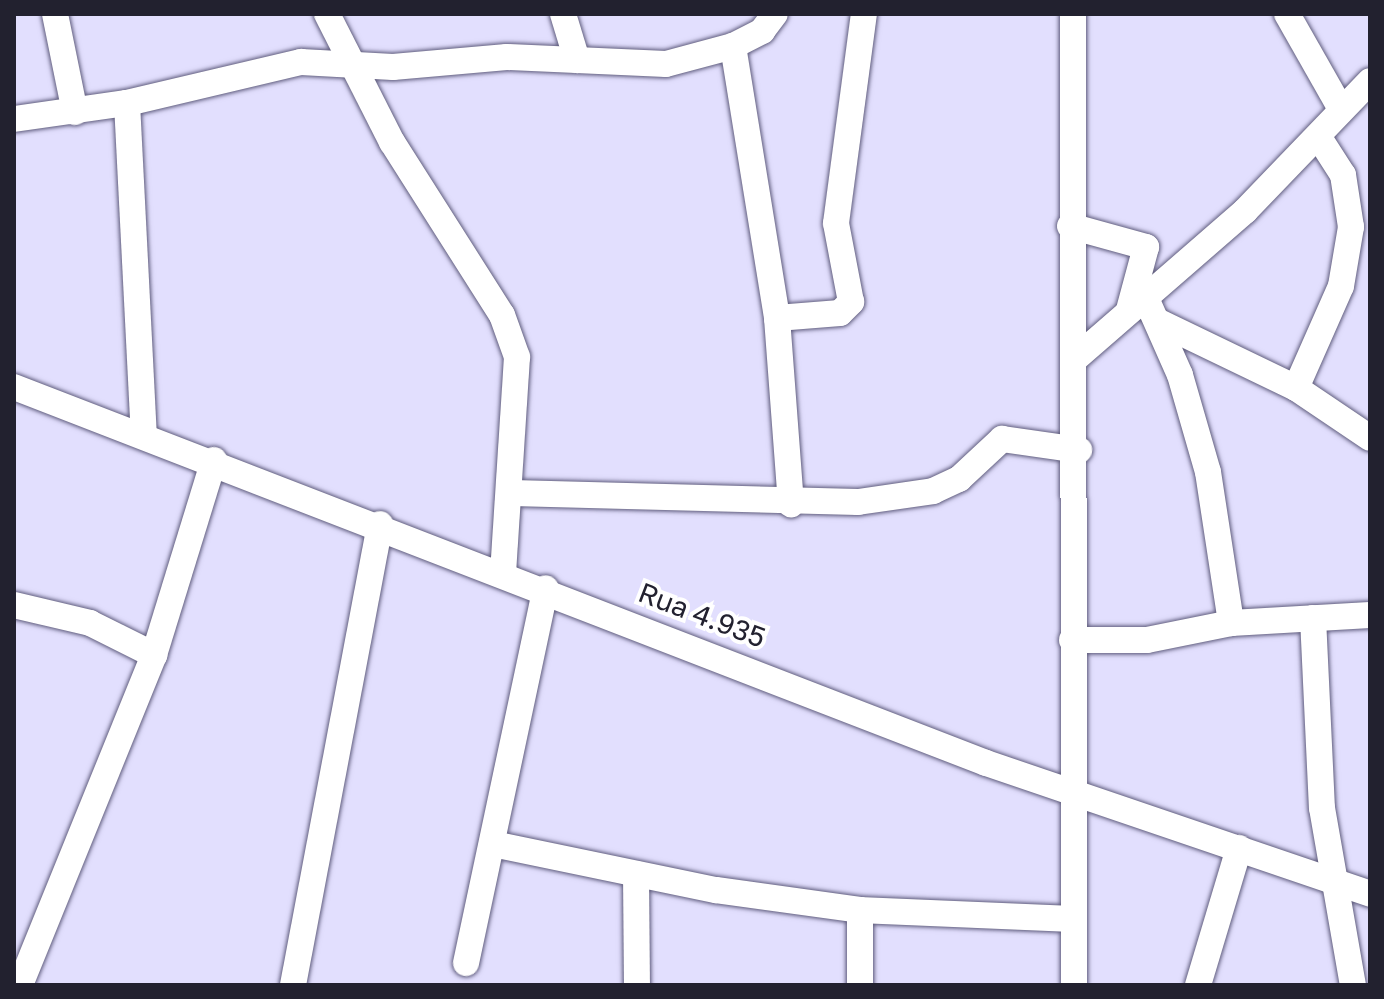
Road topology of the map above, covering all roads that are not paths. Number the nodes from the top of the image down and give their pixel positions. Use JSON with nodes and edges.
{"nodes":[{"id":1,"x":55,"y":14,"type":"edge"},
{"id":2,"x":327,"y":14,"type":"edge"},
{"id":3,"x":563,"y":14,"type":"edge"},
{"id":4,"x":775,"y":14,"type":"edge"},
{"id":5,"x":864,"y":14,"type":"edge"},
{"id":6,"x":1073,"y":14,"type":"edge"},
{"id":7,"x":1287,"y":14,"type":"edge"},
{"id":8,"x":733,"y":46,"type":"junction"},
{"id":9,"x":577,"y":60,"type":"junction"},
{"id":10,"x":354,"y":67,"type":"junction"},
{"id":11,"x":1370,"y":81,"type":"edge"},
{"id":12,"x":127,"y":103,"type":"junction"},
{"id":13,"x":1341,"y":109,"type":"junction"},
{"id":14,"x":75,"y":112,"type":"junction"},
{"id":15,"x":14,"y":119,"type":"edge"},
{"id":16,"x":1318,"y":136,"type":"junction"},
{"id":17,"x":1070,"y":226,"type":"junction"},
{"id":18,"x":1137,"y":303,"type":"junction"},
{"id":19,"x":777,"y":318,"type":"junction"},
{"id":20,"x":1159,"y":322,"type":"junction"},
{"id":21,"x":1076,"y":358,"type":"junction"},
{"id":22,"x":14,"y":387,"type":"edge"},
{"id":23,"x":1296,"y":388,"type":"junction"},
{"id":24,"x":144,"y":434,"type":"junction"},
{"id":25,"x":1370,"y":438,"type":"edge"},
{"id":26,"x":1079,"y":450,"type":"junction"},
{"id":27,"x":214,"y":460,"type":"junction"},
{"id":28,"x":512,"y":493,"type":"junction"},
{"id":29,"x":791,"y":504,"type":"junction"},
{"id":30,"x":380,"y":524,"type":"junction"},
{"id":31,"x":503,"y":571,"type":"junction"},
{"id":32,"x":546,"y":588,"type":"junction"},
{"id":33,"x":14,"y":605,"type":"edge"},
{"id":34,"x":1370,"y":615,"type":"edge"},
{"id":35,"x":1313,"y":618,"type":"junction"},
{"id":36,"x":1231,"y":623,"type":"junction"},
{"id":37,"x":1072,"y":640,"type":"junction"},
{"id":38,"x":154,"y":655,"type":"junction"},
{"id":39,"x":1072,"y":788,"type":"junction"},
{"id":40,"x":493,"y":844,"type":"junction"},
{"id":41,"x":1239,"y":848,"type":"junction"},
{"id":42,"x":636,"y":874,"type":"junction"},
{"id":43,"x":1331,"y":880,"type":"junction"},
{"id":44,"x":1370,"y":894,"type":"edge"},
{"id":45,"x":860,"y":910,"type":"junction"},
{"id":46,"x":1072,"y":919,"type":"junction"},
{"id":47,"x":466,"y":963,"type":"dead end"},
{"id":48,"x":20,"y":985,"type":"edge"},
{"id":49,"x":293,"y":985,"type":"edge"},
{"id":50,"x":637,"y":985,"type":"edge"},
{"id":51,"x":860,"y":985,"type":"edge"},
{"id":52,"x":1074,"y":985,"type":"edge"},
{"id":53,"x":1198,"y":985,"type":"edge"},
{"id":54,"x":1353,"y":985,"type":"edge"}],
"edges":[{"from":1,"to":14,"type":"street"},
{"from":2,"to":10,"type":"street"},
{"from":3,"to":9,"type":"street"},
{"from":4,"to":8,"type":"street"},
{"from":5,"to":19,"type":"street"},
{"from":6,"to":17,"type":"street"},
{"from":7,"to":13,"type":"street"},
{"from":8,"to":9,"type":"street"},
{"from":8,"to":19,"type":"street"},
{"from":9,"to":10,"type":"street"},
{"from":10,"to":12,"type":"street"},
{"from":10,"to":28,"type":"street"},
{"from":11,"to":13,"type":"street"},
{"from":12,"to":14,"type":"street"},
{"from":12,"to":24,"type":"street"},
{"from":13,"to":16,"type":"street"},
{"from":14,"to":15,"type":"street"},
{"from":16,"to":18,"type":"street"},
{"from":16,"to":23,"type":"street"},
{"from":17,"to":18,"type":"street"},
{"from":17,"to":21,"type":"street"},
{"from":18,"to":20,"type":"street"},
{"from":18,"to":21,"type":"street"},
{"from":19,"to":29,"type":"street"},
{"from":20,"to":23,"type":"street"},
{"from":20,"to":36,"type":"street"},
{"from":21,"to":26,"type":"street"},
{"from":22,"to":24,"type":"street","name":"Rua 4.935"},
{"from":23,"to":25,"type":"street"},
{"from":24,"to":27,"type":"street","name":"Rua 4.935"},
{"from":26,"to":29,"type":"street"},
{"from":26,"to":37,"type":"street"},
{"from":27,"to":30,"type":"street","name":"Rua 4.935"},
{"from":27,"to":38,"type":"street"},
{"from":28,"to":29,"type":"street"},
{"from":28,"to":31,"type":"street"},
{"from":30,"to":31,"type":"street","name":"Rua 4.935"},
{"from":30,"to":49,"type":"street"},
{"from":31,"to":32,"type":"street","name":"Rua 4.935"},
{"from":32,"to":39,"type":"street","name":"Rua 4.935"},
{"from":32,"to":40,"type":"street"},
{"from":33,"to":38,"type":"street"},
{"from":34,"to":35,"type":"street"},
{"from":35,"to":36,"type":"street"},
{"from":35,"to":43,"type":"street"},
{"from":36,"to":37,"type":"street"},
{"from":37,"to":39,"type":"street"},
{"from":38,"to":48,"type":"street"},
{"from":39,"to":41,"type":"street","name":"Rua 4.935"},
{"from":39,"to":46,"type":"street"},
{"from":40,"to":42,"type":"street"},
{"from":40,"to":47,"type":"street"},
{"from":41,"to":43,"type":"street","name":"Rua 4.935"},
{"from":41,"to":53,"type":"street"},
{"from":42,"to":45,"type":"street"},
{"from":42,"to":50,"type":"street"},
{"from":43,"to":44,"type":"street","name":"Rua 4.935"},
{"from":43,"to":54,"type":"street"},
{"from":45,"to":46,"type":"street"},
{"from":45,"to":51,"type":"street"},
{"from":46,"to":52,"type":"street"}]}
